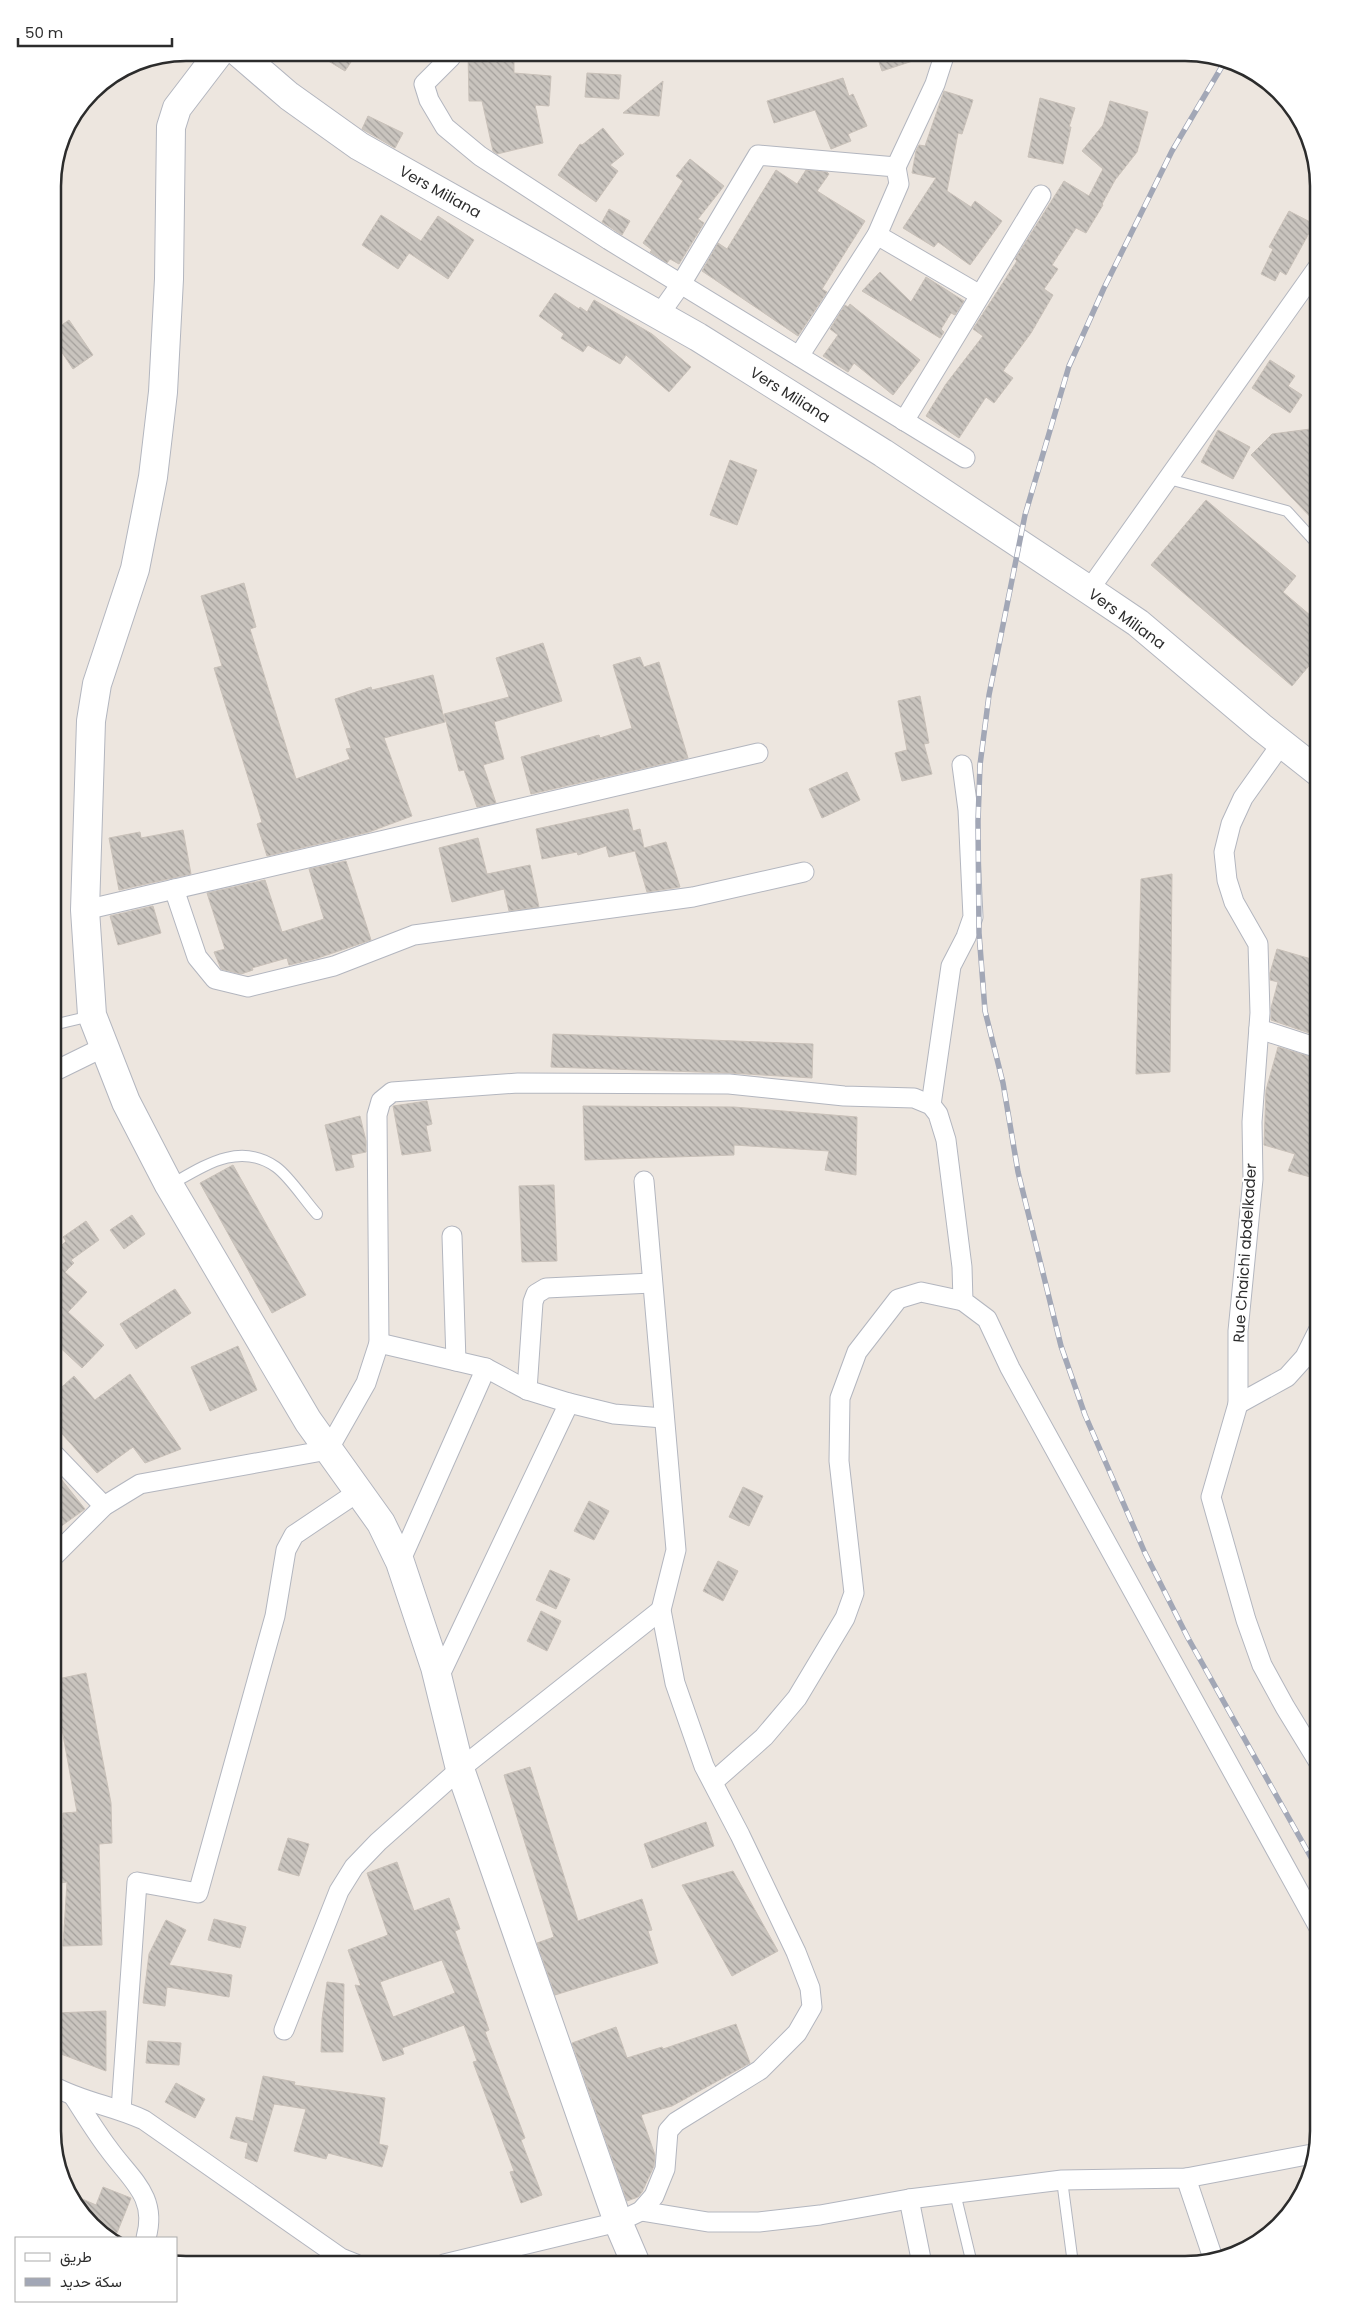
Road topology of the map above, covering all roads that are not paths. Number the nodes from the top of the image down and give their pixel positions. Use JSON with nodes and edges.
{"nodes":[{"id":1,"x":212,"y":61,"type":"edge"},
{"id":2,"x":249,"y":61,"type":"edge"},
{"id":3,"x":447,"y":61,"type":"edge"},
{"id":4,"x":942,"y":62,"type":"edge"},
{"id":5,"x":896,"y":168,"type":"junction"},
{"id":6,"x":1041,"y":195,"type":"dead end"},
{"id":7,"x":877,"y":235,"type":"junction"},
{"id":8,"x":1310,"y":278,"type":"edge"},
{"id":9,"x":681,"y":284,"type":"junction"},
{"id":10,"x":980,"y":295,"type":"junction"},
{"id":11,"x":659,"y":315,"type":"junction"},
{"id":12,"x":800,"y":356,"type":"junction"},
{"id":13,"x":904,"y":421,"type":"junction"},
{"id":14,"x":965,"y":458,"type":"dead end"},
{"id":15,"x":1169,"y":479,"type":"junction"},
{"id":16,"x":1310,"y":536,"type":"edge"},
{"id":17,"x":1090,"y":590,"type":"junction"},
{"id":18,"x":1282,"y":743,"type":"junction"},
{"id":19,"x":758,"y":753,"type":"dead end"},
{"id":20,"x":962,"y":765,"type":"dead end"},
{"id":21,"x":1310,"y":766,"type":"edge"},
{"id":22,"x":804,"y":872,"type":"dead end"},
{"id":23,"x":174,"y":889,"type":"junction"},
{"id":24,"x":85,"y":910,"type":"junction"},
{"id":25,"x":92,"y":1015,"type":"junction"},
{"id":26,"x":62,"y":1023,"type":"edge"},
{"id":27,"x":1259,"y":1029,"type":"junction"},
{"id":28,"x":1310,"y":1045,"type":"edge"},
{"id":29,"x":104,"y":1047,"type":"junction"},
{"id":30,"x":62,"y":1068,"type":"edge"},
{"id":31,"x":932,"y":1105,"type":"junction"},
{"id":32,"x":644,"y":1181,"type":"dead end"},
{"id":33,"x":169,"y":1185,"type":"junction"},
{"id":34,"x":317,"y":1214,"type":"dead end"},
{"id":35,"x":452,"y":1236,"type":"dead end"},
{"id":36,"x":652,"y":1283,"type":"junction"},
{"id":37,"x":963,"y":1301,"type":"junction"},
{"id":38,"x":379,"y":1343,"type":"junction"},
{"id":39,"x":1310,"y":1347,"type":"edge"},
{"id":40,"x":456,"y":1361,"type":"junction"},
{"id":41,"x":486,"y":1368,"type":"junction"},
{"id":42,"x":526,"y":1390,"type":"junction"},
{"id":43,"x":569,"y":1403,"type":"junction"},
{"id":44,"x":1238,"y":1404,"type":"junction"},
{"id":45,"x":663,"y":1418,"type":"junction"},
{"id":46,"x":328,"y":1450,"type":"junction"},
{"id":47,"x":61,"y":1462,"type":"edge"},
{"id":48,"x":358,"y":1492,"type":"junction"},
{"id":49,"x":104,"y":1506,"type":"junction"},
{"id":50,"x":61,"y":1545,"type":"edge"},
{"id":51,"x":400,"y":1562,"type":"junction"},
{"id":52,"x":661,"y":1610,"type":"junction"},
{"id":53,"x":438,"y":1679,"type":"junction"},
{"id":54,"x":1310,"y":1747,"type":"edge"},
{"id":55,"x":460,"y":1769,"type":"junction"},
{"id":56,"x":713,"y":1782,"type":"junction"},
{"id":57,"x":1310,"y":1912,"type":"edge"},
{"id":58,"x":284,"y":2030,"type":"dead end"},
{"id":59,"x":61,"y":2091,"type":"edge"},
{"id":60,"x":74,"y":2097,"type":"junction"},
{"id":61,"x":121,"y":2110,"type":"junction"},
{"id":62,"x":1307,"y":2155,"type":"edge"},
{"id":63,"x":1186,"y":2178,"type":"junction"},
{"id":64,"x":1062,"y":2180,"type":"junction"},
{"id":65,"x":955,"y":2193,"type":"junction"},
{"id":66,"x":909,"y":2198,"type":"junction"},
{"id":67,"x":630,"y":2216,"type":"junction"},
{"id":68,"x":146,"y":2237,"type":"edge"},
{"id":69,"x":1211,"y":2252,"type":"edge"},
{"id":70,"x":337,"y":2255,"type":"edge"},
{"id":71,"x":487,"y":2255,"type":"edge"},
{"id":72,"x":635,"y":2255,"type":"edge"},
{"id":73,"x":920,"y":2256,"type":"edge"},
{"id":74,"x":970,"y":2256,"type":"edge"},
{"id":75,"x":1073,"y":2256,"type":"edge"}],
"edges":[{"from":1,"to":24,"type":"street"},
{"from":2,"to":11,"type":"street","name":"Vers Miliana"},
{"from":3,"to":9,"type":"street"},
{"from":4,"to":5,"type":"street"},
{"from":5,"to":7,"type":"street"},
{"from":5,"to":9,"type":"street"},
{"from":6,"to":10,"type":"street"},
{"from":7,"to":10,"type":"street"},
{"from":7,"to":12,"type":"street"},
{"from":8,"to":15,"type":"street"},
{"from":9,"to":11,"type":"street"},
{"from":9,"to":12,"type":"street"},
{"from":10,"to":13,"type":"street"},
{"from":11,"to":17,"type":"street","name":"Vers Miliana"},
{"from":12,"to":13,"type":"street"},
{"from":13,"to":14,"type":"street"},
{"from":15,"to":16,"type":"lane"},
{"from":15,"to":17,"type":"street"},
{"from":17,"to":18,"type":"street","name":"Vers Miliana"},
{"from":18,"to":21,"type":"street","name":"Vers Miliana"},
{"from":18,"to":27,"type":"street","name":"Rue Chaichi abdelkader"},
{"from":19,"to":23,"type":"street"},
{"from":20,"to":31,"type":"street"},
{"from":22,"to":23,"type":"street"},
{"from":23,"to":24,"type":"street"},
{"from":24,"to":25,"type":"street"},
{"from":25,"to":26,"type":"lane"},
{"from":25,"to":29,"type":"street"},
{"from":27,"to":28,"type":"street"},
{"from":27,"to":44,"type":"street","name":"Rue Chaichi abdelkader"},
{"from":29,"to":30,"type":"street"},
{"from":29,"to":33,"type":"street"},
{"from":31,"to":37,"type":"street"},
{"from":31,"to":38,"type":"street"},
{"from":32,"to":36,"type":"street"},
{"from":33,"to":34,"type":"lane"},
{"from":33,"to":46,"type":"street"},
{"from":35,"to":40,"type":"street"},
{"from":36,"to":42,"type":"street"},
{"from":36,"to":45,"type":"street"},
{"from":37,"to":56,"type":"street"},
{"from":37,"to":57,"type":"street"},
{"from":38,"to":40,"type":"street"},
{"from":38,"to":46,"type":"street"},
{"from":39,"to":44,"type":"street"},
{"from":40,"to":41,"type":"street"},
{"from":41,"to":42,"type":"street"},
{"from":41,"to":51,"type":"street"},
{"from":42,"to":43,"type":"street"},
{"from":43,"to":45,"type":"street"},
{"from":43,"to":53,"type":"street"},
{"from":44,"to":54,"type":"street","name":"Rue Chaichi abdelkader"},
{"from":45,"to":52,"type":"street"},
{"from":46,"to":48,"type":"street"},
{"from":46,"to":49,"type":"street"},
{"from":47,"to":49,"type":"street"},
{"from":48,"to":51,"type":"street"},
{"from":48,"to":61,"type":"street"},
{"from":49,"to":50,"type":"street"},
{"from":51,"to":53,"type":"street"},
{"from":52,"to":55,"type":"street"},
{"from":52,"to":56,"type":"street"},
{"from":53,"to":55,"type":"street"},
{"from":55,"to":58,"type":"street"},
{"from":55,"to":67,"type":"street"},
{"from":56,"to":67,"type":"street"},
{"from":59,"to":60,"type":"street"},
{"from":60,"to":61,"type":"street"},
{"from":60,"to":68,"type":"street"},
{"from":61,"to":70,"type":"street"},
{"from":62,"to":63,"type":"street"},
{"from":63,"to":64,"type":"street"},
{"from":63,"to":69,"type":"street"},
{"from":64,"to":65,"type":"street"},
{"from":64,"to":75,"type":"lane"},
{"from":65,"to":66,"type":"street"},
{"from":65,"to":74,"type":"lane"},
{"from":66,"to":67,"type":"street"},
{"from":66,"to":73,"type":"street"},
{"from":67,"to":71,"type":"street"},
{"from":67,"to":72,"type":"street"}]}
